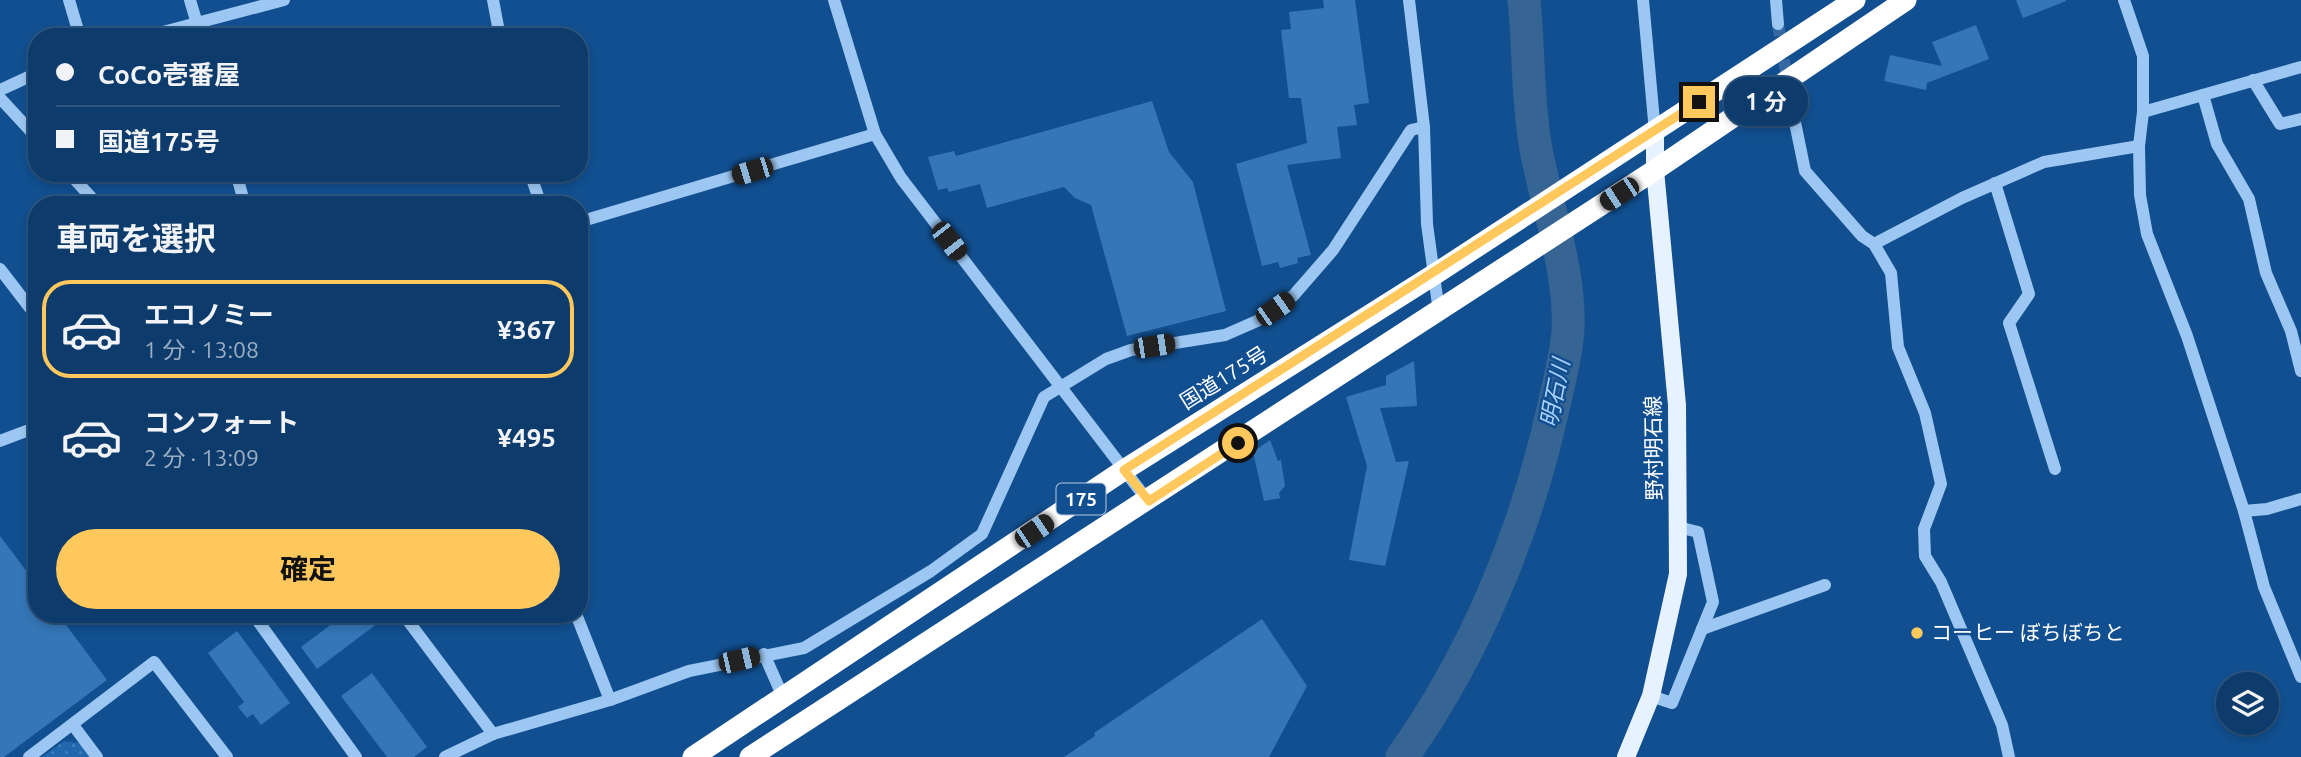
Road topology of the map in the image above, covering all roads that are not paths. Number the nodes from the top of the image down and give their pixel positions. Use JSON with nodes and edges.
{"nodes":[{"id":1,"x":69,"y":0,"type":"edge"},
{"id":2,"x":190,"y":0,"type":"edge"},
{"id":3,"x":284,"y":0,"type":"edge"},
{"id":4,"x":493,"y":0,"type":"edge"},
{"id":5,"x":834,"y":0,"type":"edge"},
{"id":6,"x":1409,"y":0,"type":"edge"},
{"id":7,"x":1643,"y":0,"type":"edge"},
{"id":8,"x":1776,"y":0,"type":"edge"},
{"id":9,"x":1855,"y":0,"type":"edge"},
{"id":10,"x":1906,"y":0,"type":"edge"},
{"id":11,"x":2124,"y":0,"type":"edge"},
{"id":12,"x":197,"y":21,"type":"junction"},
{"id":13,"x":1778,"y":24,"type":"tunnel mouth"},
{"id":14,"x":77,"y":28,"type":"edge"},
{"id":15,"x":174,"y":28,"type":"edge"},
{"id":16,"x":199,"y":28,"type":"edge"},
{"id":17,"x":498,"y":28,"type":"edge"},
{"id":18,"x":2301,"y":67,"type":"edge"},
{"id":19,"x":28,"y":77,"type":"edge"},
{"id":20,"x":2253,"y":80,"type":"junction"},
{"id":21,"x":0,"y":90,"type":"edge"},
{"id":22,"x":2203,"y":94,"type":"junction"},
{"id":23,"x":0,"y":98,"type":"edge"},
{"id":24,"x":1790,"y":98,"type":"tunnel mouth"},
{"id":25,"x":2143,"y":112,"type":"junction"},
{"id":26,"x":2301,"y":119,"type":"edge"},
{"id":27,"x":1424,"y":127,"type":"junction"},
{"id":28,"x":28,"y":128,"type":"edge"},
{"id":29,"x":1655,"y":132,"type":"junction"},
{"id":30,"x":875,"y":134,"type":"junction"},
{"id":31,"x":2139,"y":146,"type":"junction"},
{"id":32,"x":1656,"y":170,"type":"junction"},
{"id":33,"x":77,"y":182,"type":"edge"},
{"id":34,"x":1995,"y":183,"type":"junction"},
{"id":35,"x":90,"y":196,"type":"edge"},
{"id":36,"x":588,"y":219,"type":"edge"},
{"id":37,"x":1874,"y":244,"type":"junction"},
{"id":38,"x":0,"y":269,"type":"edge"},
{"id":39,"x":1435,"y":274,"type":"junction"},
{"id":40,"x":28,"y":305,"type":"edge"},
{"id":41,"x":1438,"y":312,"type":"junction"},
{"id":42,"x":2301,"y":370,"type":"edge"},
{"id":43,"x":1061,"y":387,"type":"junction"},
{"id":44,"x":28,"y":430,"type":"edge"},
{"id":45,"x":0,"y":441,"type":"edge"},
{"id":46,"x":2055,"y":469,"type":"dead end"},
{"id":47,"x":1124,"y":470,"type":"junction"},
{"id":48,"x":2301,"y":499,"type":"edge"},
{"id":49,"x":1149,"y":501,"type":"junction"},
{"id":50,"x":2244,"y":511,"type":"junction"},
{"id":51,"x":1678,"y":527,"type":"junction"},
{"id":52,"x":931,"y":571,"type":"junction"},
{"id":53,"x":1825,"y":585,"type":"dead end"},
{"id":54,"x":944,"y":592,"type":"junction"},
{"id":55,"x":259,"y":623,"type":"edge"},
{"id":56,"x":410,"y":623,"type":"edge"},
{"id":57,"x":580,"y":623,"type":"edge"},
{"id":58,"x":1702,"y":629,"type":"junction"},
{"id":59,"x":764,"y":654,"type":"junction"},
{"id":60,"x":2301,"y":677,"type":"edge"},
{"id":61,"x":1651,"y":696,"type":"junction"},
{"id":62,"x":783,"y":697,"type":"junction"},
{"id":63,"x":610,"y":699,"type":"junction"},
{"id":64,"x":73,"y":725,"type":"junction"},
{"id":65,"x":493,"y":734,"type":"junction"},
{"id":66,"x":29,"y":757,"type":"edge"},
{"id":67,"x":97,"y":757,"type":"edge"},
{"id":68,"x":227,"y":757,"type":"edge"},
{"id":69,"x":356,"y":757,"type":"edge"},
{"id":70,"x":445,"y":757,"type":"edge"},
{"id":71,"x":693,"y":757,"type":"edge"},
{"id":72,"x":750,"y":757,"type":"edge"},
{"id":73,"x":1626,"y":757,"type":"edge"},
{"id":74,"x":2009,"y":757,"type":"edge"}],
"edges":[{"from":1,"to":14,"type":"street"},
{"from":2,"to":12,"type":"street"},
{"from":3,"to":12,"type":"street"},
{"from":4,"to":17,"type":"street"},
{"from":5,"to":30,"type":"street"},
{"from":6,"to":27,"type":"street"},
{"from":7,"to":29,"type":"street"},
{"from":8,"to":13,"type":"street"},
{"from":9,"to":29,"type":"highway","name":"国道175号","number":"175"},
{"from":10,"to":32,"type":"highway","number":"175"},
{"from":11,"to":25,"type":"street"},
{"from":12,"to":15,"type":"street"},
{"from":12,"to":16,"type":"street"},
{"from":18,"to":20,"type":"street"},
{"from":19,"to":21,"type":"street"},
{"from":20,"to":22,"type":"street"},
{"from":20,"to":26,"type":"street"},
{"from":22,"to":25,"type":"street"},
{"from":22,"to":42,"type":"street"},
{"from":23,"to":28,"type":"street"},
{"from":24,"to":37,"type":"street"},
{"from":25,"to":31,"type":"street"},
{"from":27,"to":39,"type":"street"},
{"from":27,"to":43,"type":"street"},
{"from":29,"to":32,"type":"main road","name":"野村明石線"},
{"from":29,"to":39,"type":"highway","name":"国道175号","number":"175"},
{"from":30,"to":36,"type":"street"},
{"from":30,"to":43,"type":"street"},
{"from":31,"to":34,"type":"street"},
{"from":31,"to":50,"type":"street"},
{"from":32,"to":41,"type":"highway","number":"175"},
{"from":32,"to":51,"type":"main road","name":"野村明石線"},
{"from":33,"to":35,"type":"street"},
{"from":34,"to":37,"type":"street"},
{"from":34,"to":46,"type":"street"},
{"from":37,"to":74,"type":"street"},
{"from":38,"to":40,"type":"street"},
{"from":39,"to":41,"type":"street"},
{"from":39,"to":47,"type":"highway","name":"国道175号","number":"175"},
{"from":41,"to":49,"type":"highway","number":"175"},
{"from":43,"to":47,"type":"street"},
{"from":43,"to":52,"type":"street"},
{"from":44,"to":45,"type":"street"},
{"from":47,"to":49,"type":"street"},
{"from":47,"to":54,"type":"highway","name":"国道175号","number":"175"},
{"from":48,"to":50,"type":"street"},
{"from":49,"to":72,"type":"highway","number":"175"},
{"from":50,"to":60,"type":"street"},
{"from":51,"to":58,"type":"street"},
{"from":51,"to":61,"type":"main road","name":"野村明石線"},
{"from":52,"to":54,"type":"street"},
{"from":52,"to":59,"type":"street"},
{"from":53,"to":58,"type":"street"},
{"from":54,"to":62,"type":"highway","name":"国道175号","number":"175"},
{"from":55,"to":69,"type":"street"},
{"from":56,"to":65,"type":"street"},
{"from":57,"to":63,"type":"street"},
{"from":58,"to":61,"type":"street"},
{"from":59,"to":62,"type":"street"},
{"from":59,"to":63,"type":"street"},
{"from":61,"to":73,"type":"main road","name":"野村明石線"},
{"from":62,"to":71,"type":"highway","name":"国道175号","number":"175"},
{"from":63,"to":65,"type":"street"},
{"from":64,"to":66,"type":"street"},
{"from":64,"to":67,"type":"street"},
{"from":64,"to":68,"type":"street"},
{"from":65,"to":70,"type":"street"}]}
